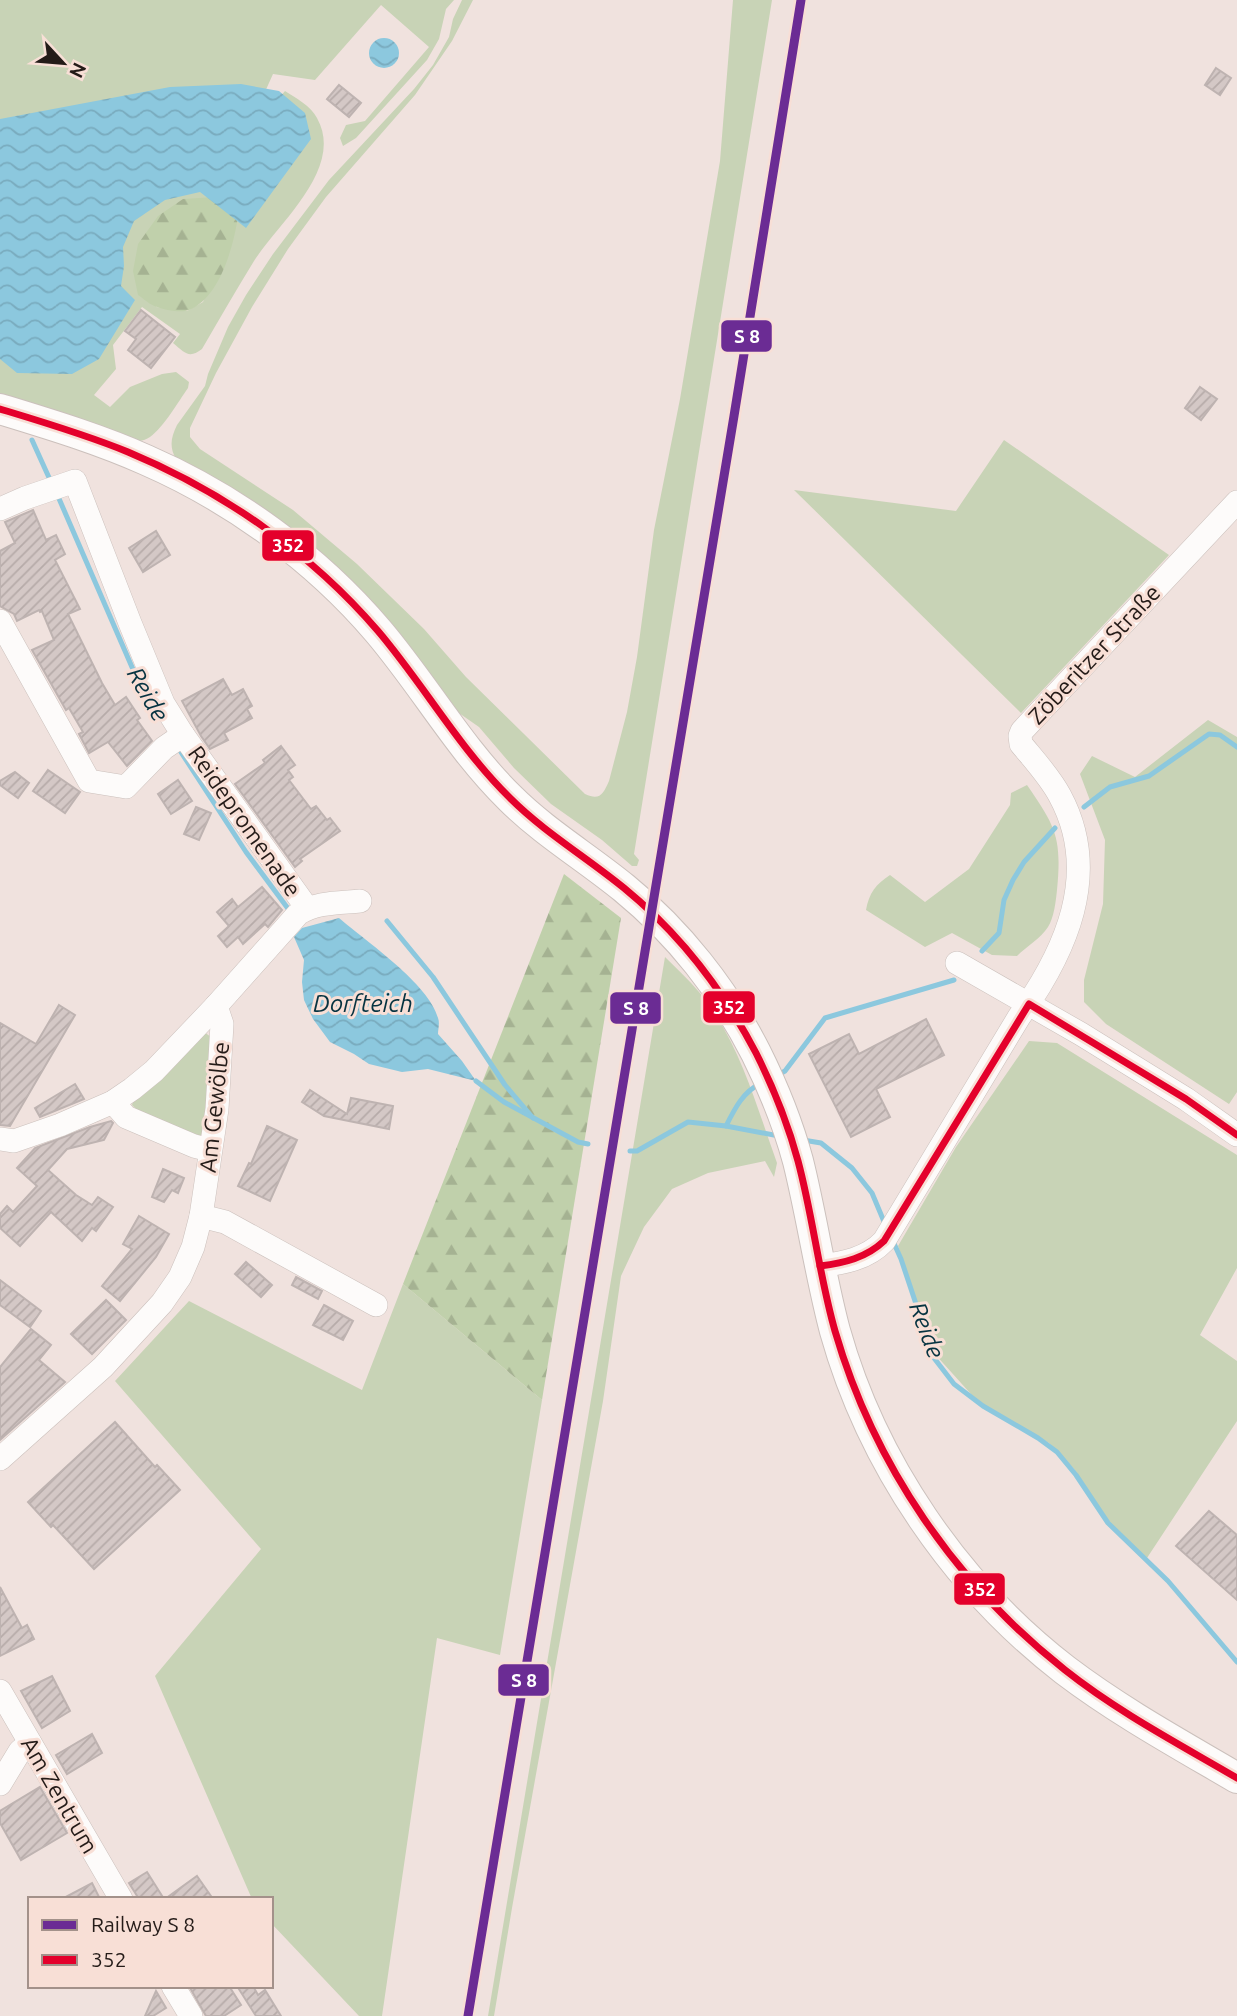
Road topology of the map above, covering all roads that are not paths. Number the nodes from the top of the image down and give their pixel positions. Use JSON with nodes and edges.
{"nodes":[{"id":1,"x":0,"y":409,"type":"edge"},
{"id":2,"x":1237,"y":502,"type":"edge"},
{"id":3,"x":0,"y":509,"type":"edge"},
{"id":4,"x":0,"y":621,"type":"edge"},
{"id":5,"x":175,"y":740,"type":"junction"},
{"id":6,"x":360,"y":901,"type":"dead end"},
{"id":7,"x":298,"y":915,"type":"junction"},
{"id":8,"x":957,"y":963,"type":"dead end"},
{"id":9,"x":1028,"y":1004,"type":"junction"},
{"id":10,"x":216,"y":1006,"type":"junction"},
{"id":11,"x":113,"y":1102,"type":"junction"},
{"id":12,"x":1237,"y":1135,"type":"edge"},
{"id":13,"x":0,"y":1139,"type":"edge"},
{"id":14,"x":210,"y":1150,"type":"junction"},
{"id":15,"x":201,"y":1216,"type":"junction"},
{"id":16,"x":820,"y":1266,"type":"junction"},
{"id":17,"x":376,"y":1306,"type":"dead end"},
{"id":18,"x":0,"y":1459,"type":"edge"},
{"id":19,"x":0,"y":1691,"type":"edge"},
{"id":20,"x":30,"y":1743,"type":"junction"},
{"id":21,"x":1237,"y":1778,"type":"edge"},
{"id":22,"x":0,"y":1784,"type":"edge"},
{"id":23,"x":120,"y":1897,"type":"edge"},
{"id":24,"x":174,"y":1988,"type":"edge"},
{"id":25,"x":191,"y":2016,"type":"edge"}],
"edges":[{"from":1,"to":16,"type":"main road"},
{"from":2,"to":9,"type":"street","name":"Zöberitzer Straße"},
{"from":3,"to":5,"type":"street","name":"Reidepromenade"},
{"from":4,"to":5,"type":"street","name":"Reidepromenade"},
{"from":5,"to":7,"type":"street","name":"Reidepromenade"},
{"from":6,"to":7,"type":"street"},
{"from":7,"to":10,"type":"street"},
{"from":8,"to":9,"type":"street"},
{"from":9,"to":12,"type":"street"},
{"from":9,"to":16,"type":"street","name":"Zöberitzer Straße"},
{"from":10,"to":11,"type":"street"},
{"from":10,"to":14,"type":"street","name":"Am Gewölbe"},
{"from":11,"to":13,"type":"street"},
{"from":11,"to":14,"type":"street"},
{"from":14,"to":15,"type":"street","name":"Am Gewölbe"},
{"from":15,"to":17,"type":"street"},
{"from":15,"to":18,"type":"street","name":"Am Gewölbe"},
{"from":16,"to":21,"type":"main road"},
{"from":19,"to":20,"type":"street","name":"Am Zentrum"},
{"from":20,"to":22,"type":"street"},
{"from":20,"to":23,"type":"street","name":"Am Zentrum"},
{"from":24,"to":25,"type":"street"}]}
